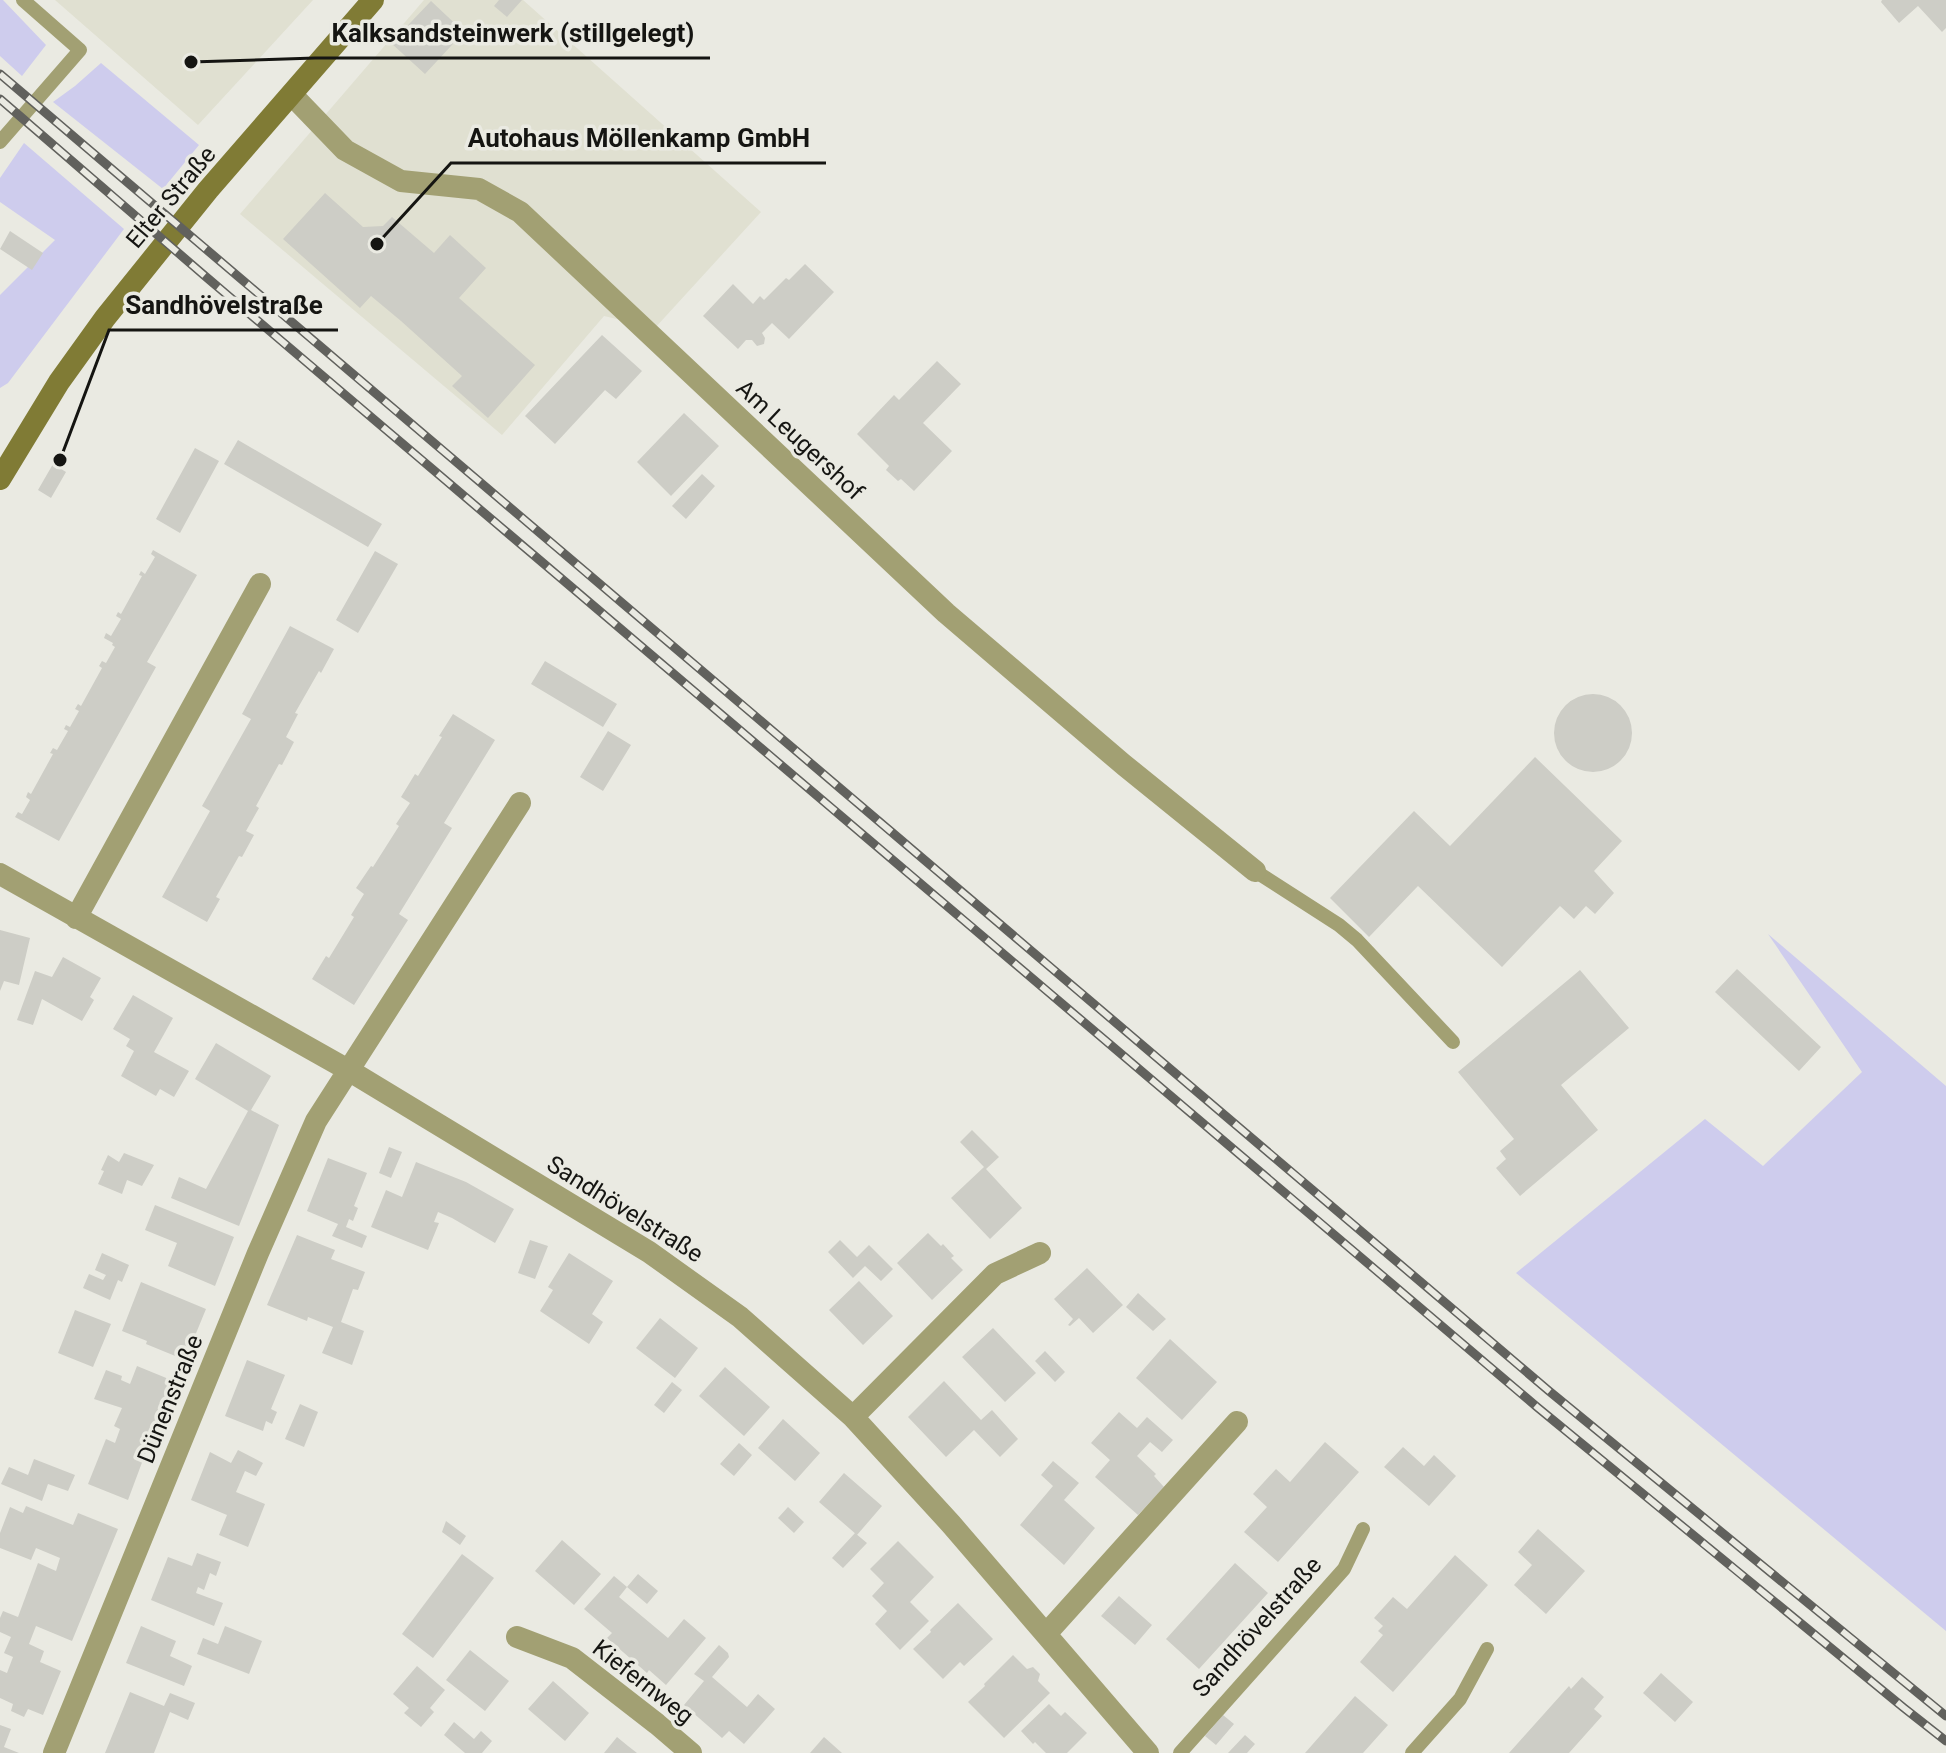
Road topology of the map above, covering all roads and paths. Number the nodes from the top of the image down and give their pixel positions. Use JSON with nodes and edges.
{"nodes":[{"id":1,"x":23,"y":0,"type":"edge"},
{"id":2,"x":373,"y":0,"type":"edge"},
{"id":3,"x":292,"y":95,"type":"junction"},
{"id":4,"x":0,"y":142,"type":"edge"},
{"id":5,"x":0,"y":479,"type":"edge"},
{"id":6,"x":260,"y":584,"type":"dead end"},
{"id":7,"x":520,"y":803,"type":"dead end"},
{"id":8,"x":1255,"y":871,"type":"joint"},
{"id":9,"x":0,"y":874,"type":"edge"},
{"id":10,"x":76,"y":918,"type":"junction"},
{"id":11,"x":1453,"y":1042,"type":"dead end"},
{"id":12,"x":350,"y":1071,"type":"junction"},
{"id":13,"x":1040,"y":1253,"type":"dead end"},
{"id":14,"x":853,"y":1417,"type":"junction"},
{"id":15,"x":1237,"y":1422,"type":"dead end"},
{"id":16,"x":1363,"y":1529,"type":"dead end"},
{"id":17,"x":1046,"y":1634,"type":"junction"},
{"id":18,"x":517,"y":1637,"type":"dead end"},
{"id":19,"x":1487,"y":1649,"type":"dead end"},
{"id":20,"x":54,"y":1753,"type":"edge"},
{"id":21,"x":691,"y":1753,"type":"edge"},
{"id":22,"x":1148,"y":1753,"type":"edge"},
{"id":23,"x":1180,"y":1753,"type":"edge"},
{"id":24,"x":1412,"y":1753,"type":"edge"}],
"edges":[{"from":1,"to":4,"type":"lane"},
{"from":2,"to":3,"type":"main road","name":"Elter Straße"},
{"from":3,"to":5,"type":"main road","name":"Elter Straße"},
{"from":3,"to":8,"type":"street","name":"Am Leugershof"},
{"from":6,"to":10,"type":"street"},
{"from":7,"to":12,"type":"street"},
{"from":8,"to":11,"type":"lane"},
{"from":9,"to":10,"type":"street","name":"Sandhövelstraße"},
{"from":10,"to":12,"type":"street","name":"Sandhövelstraße"},
{"from":12,"to":14,"type":"street","name":"Sandhövelstraße"},
{"from":12,"to":20,"type":"street","name":"Dünenstraße"},
{"from":13,"to":14,"type":"street"},
{"from":14,"to":17,"type":"street","name":"Sandhövelstraße"},
{"from":15,"to":17,"type":"street"},
{"from":16,"to":23,"type":"lane","name":"Sandhövelstraße"},
{"from":17,"to":22,"type":"street","name":"Sandhövelstraße"},
{"from":18,"to":21,"type":"street","name":"Kiefernweg"},
{"from":19,"to":24,"type":"lane"}]}
